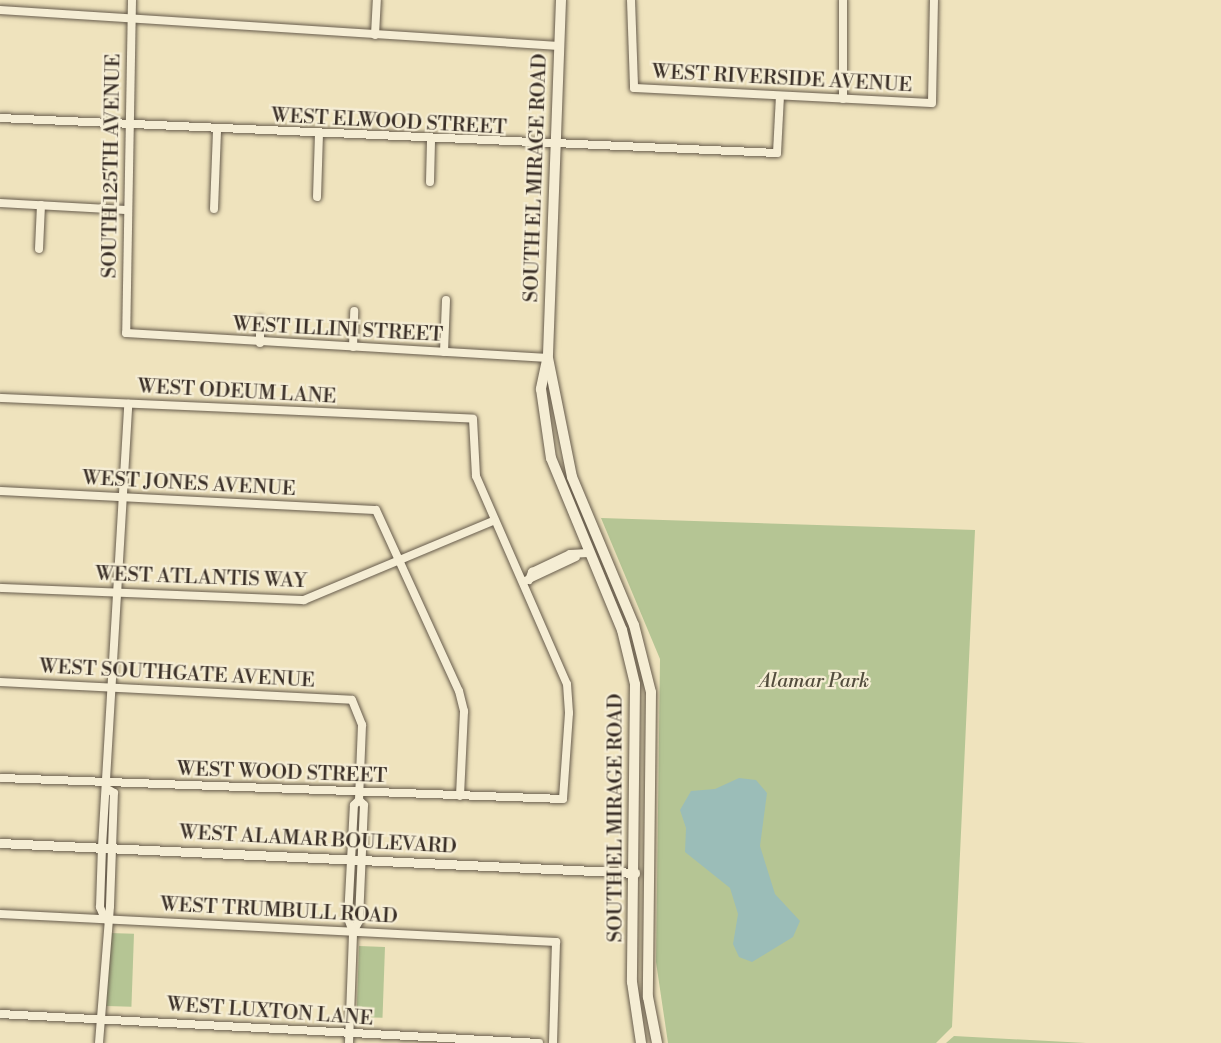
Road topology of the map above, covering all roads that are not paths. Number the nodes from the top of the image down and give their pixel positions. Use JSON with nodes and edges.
{"nodes":[{"id":1,"x":132,"y":0,"type":"edge"},
{"id":2,"x":377,"y":0,"type":"edge"},
{"id":3,"x":561,"y":0,"type":"edge"},
{"id":4,"x":632,"y":0,"type":"edge"},
{"id":5,"x":843,"y":0,"type":"edge"},
{"id":6,"x":934,"y":0,"type":"edge"},
{"id":7,"x":0,"y":10,"type":"edge"},
{"id":8,"x":131,"y":17,"type":"junction"},
{"id":9,"x":375,"y":35,"type":"junction"},
{"id":10,"x":559,"y":46,"type":"junction"},
{"id":11,"x":780,"y":96,"type":"junction"},
{"id":12,"x":843,"y":99,"type":"junction"},
{"id":13,"x":0,"y":118,"type":"edge"},
{"id":14,"x":129,"y":125,"type":"junction"},
{"id":15,"x":217,"y":129,"type":"junction"},
{"id":16,"x":319,"y":135,"type":"junction"},
{"id":17,"x":431,"y":141,"type":"junction"},
{"id":18,"x":555,"y":144,"type":"junction"},
{"id":19,"x":430,"y":182,"type":"dead end"},
{"id":20,"x":317,"y":197,"type":"dead end"},
{"id":21,"x":0,"y":203,"type":"edge"},
{"id":22,"x":41,"y":205,"type":"junction"},
{"id":23,"x":214,"y":209,"type":"dead end"},
{"id":24,"x":126,"y":210,"type":"junction"},
{"id":25,"x":39,"y":249,"type":"dead end"},
{"id":26,"x":446,"y":300,"type":"dead end"},
{"id":27,"x":354,"y":310,"type":"dead end"},
{"id":28,"x":260,"y":320,"type":"dead end"},
{"id":29,"x":126,"y":333,"type":"joint"},
{"id":30,"x":260,"y":343,"type":"junction"},
{"id":31,"x":353,"y":347,"type":"junction"},
{"id":32,"x":444,"y":352,"type":"junction"},
{"id":33,"x":548,"y":358,"type":"junction"},
{"id":34,"x":0,"y":398,"type":"edge"},
{"id":35,"x":129,"y":404,"type":"junction"},
{"id":36,"x":0,"y":491,"type":"edge"},
{"id":37,"x":124,"y":497,"type":"junction"},
{"id":38,"x":493,"y":521,"type":"junction"},
{"id":39,"x":588,"y":553,"type":"junction"},
{"id":40,"x":400,"y":561,"type":"junction"},
{"id":41,"x":525,"y":581,"type":"junction"},
{"id":42,"x":0,"y":588,"type":"edge"},
{"id":43,"x":119,"y":593,"type":"junction"},
{"id":44,"x":0,"y":682,"type":"edge"},
{"id":45,"x":114,"y":687,"type":"junction"},
{"id":46,"x":0,"y":778,"type":"edge"},
{"id":47,"x":109,"y":787,"type":"junction"},
{"id":48,"x":460,"y":796,"type":"junction"},
{"id":49,"x":360,"y":797,"type":"junction"},
{"id":50,"x":0,"y":843,"type":"edge"},
{"id":51,"x":106,"y":847,"type":"junction"},
{"id":52,"x":357,"y":861,"type":"junction"},
{"id":53,"x":635,"y":873,"type":"junction"},
{"id":54,"x":0,"y":914,"type":"edge"},
{"id":55,"x":105,"y":919,"type":"junction"},
{"id":56,"x":353,"y":932,"type":"junction"},
{"id":57,"x":0,"y":1014,"type":"edge"},
{"id":58,"x":100,"y":1018,"type":"junction"},
{"id":59,"x":349,"y":1039,"type":"edge"},
{"id":60,"x":99,"y":1043,"type":"edge"},
{"id":61,"x":539,"y":1043,"type":"edge"},
{"id":62,"x":553,"y":1043,"type":"edge"},
{"id":63,"x":641,"y":1043,"type":"edge"},
{"id":64,"x":657,"y":1043,"type":"edge"}],
"edges":[{"from":1,"to":8,"type":"street","name":"SOUTH 125TH AVENUE"},
{"from":2,"to":9,"type":"street"},
{"from":3,"to":10,"type":"main road","name":"SOUTH EL MIRAGE ROAD"},
{"from":4,"to":11,"type":"street","name":"WEST RIVERSIDE AVENUE"},
{"from":5,"to":12,"type":"street"},
{"from":6,"to":12,"type":"street","name":"WEST RIVERSIDE AVENUE"},
{"from":7,"to":8,"type":"street"},
{"from":8,"to":9,"type":"street"},
{"from":8,"to":14,"type":"street","name":"SOUTH 125TH AVENUE"},
{"from":9,"to":10,"type":"street"},
{"from":10,"to":18,"type":"main road","name":"SOUTH EL MIRAGE ROAD"},
{"from":11,"to":12,"type":"street","name":"WEST RIVERSIDE AVENUE"},
{"from":11,"to":18,"type":"street","name":"WEST ELWOOD STREET"},
{"from":13,"to":14,"type":"street","name":"WEST ELWOOD STREET"},
{"from":14,"to":15,"type":"street","name":"WEST ELWOOD STREET"},
{"from":14,"to":24,"type":"street","name":"SOUTH 125TH AVENUE"},
{"from":15,"to":16,"type":"street","name":"WEST ELWOOD STREET"},
{"from":15,"to":23,"type":"street"},
{"from":16,"to":17,"type":"street","name":"WEST ELWOOD STREET"},
{"from":16,"to":20,"type":"street"},
{"from":17,"to":18,"type":"street","name":"WEST ELWOOD STREET"},
{"from":17,"to":19,"type":"street"},
{"from":18,"to":33,"type":"main road","name":"SOUTH EL MIRAGE ROAD"},
{"from":21,"to":22,"type":"street"},
{"from":22,"to":24,"type":"street"},
{"from":22,"to":25,"type":"street"},
{"from":24,"to":29,"type":"street","name":"SOUTH 125TH AVENUE"},
{"from":26,"to":32,"type":"street"},
{"from":27,"to":31,"type":"street"},
{"from":28,"to":30,"type":"street"},
{"from":29,"to":30,"type":"street","name":"WEST ILLINI STREET"},
{"from":30,"to":31,"type":"street","name":"WEST ILLINI STREET"},
{"from":31,"to":32,"type":"street","name":"WEST ILLINI STREET"},
{"from":32,"to":33,"type":"street","name":"WEST ILLINI STREET"},
{"from":33,"to":39,"type":"main road","name":"SOUTH EL MIRAGE ROAD"},
{"from":33,"to":64,"type":"main road","name":"SOUTH EL MIRAGE ROAD"},
{"from":34,"to":35,"type":"street","name":"WEST ODEUM LANE"},
{"from":35,"to":37,"type":"street"},
{"from":35,"to":38,"type":"street","name":"WEST ODEUM LANE"},
{"from":36,"to":37,"type":"street","name":"WEST JONES AVENUE"},
{"from":37,"to":40,"type":"street","name":"WEST JONES AVENUE"},
{"from":37,"to":43,"type":"street"},
{"from":38,"to":40,"type":"street","name":"WEST ATLANTIS WAY"},
{"from":38,"to":41,"type":"street"},
{"from":39,"to":41,"type":"street"},
{"from":39,"to":53,"type":"main road","name":"SOUTH EL MIRAGE ROAD"},
{"from":40,"to":43,"type":"street","name":"WEST ATLANTIS WAY"},
{"from":40,"to":48,"type":"street"},
{"from":41,"to":48,"type":"street","name":"WEST WOOD STREET"},
{"from":42,"to":43,"type":"street","name":"WEST ATLANTIS WAY"},
{"from":43,"to":45,"type":"street"},
{"from":44,"to":45,"type":"street","name":"WEST SOUTHGATE AVENUE"},
{"from":45,"to":47,"type":"street"},
{"from":45,"to":49,"type":"street","name":"WEST SOUTHGATE AVENUE"},
{"from":46,"to":47,"type":"street","name":"WEST WOOD STREET"},
{"from":47,"to":49,"type":"street","name":"WEST WOOD STREET"},
{"from":47,"to":51,"type":"street"},
{"from":48,"to":49,"type":"street","name":"WEST WOOD STREET"},
{"from":49,"to":52,"type":"street"},
{"from":50,"to":51,"type":"street","name":"WEST ALAMAR BOULEVARD"},
{"from":51,"to":52,"type":"street","name":"WEST ALAMAR BOULEVARD"},
{"from":51,"to":55,"type":"street"},
{"from":52,"to":53,"type":"street","name":"WEST ALAMAR BOULEVARD"},
{"from":52,"to":56,"type":"street"},
{"from":53,"to":63,"type":"main road","name":"SOUTH EL MIRAGE ROAD"},
{"from":54,"to":55,"type":"street","name":"WEST TRUMBULL ROAD"},
{"from":55,"to":56,"type":"street","name":"WEST TRUMBULL ROAD"},
{"from":55,"to":58,"type":"street"},
{"from":56,"to":59,"type":"street"},
{"from":56,"to":62,"type":"street","name":"WEST TRUMBULL ROAD"},
{"from":57,"to":58,"type":"street","name":"WEST LUXTON LANE"},
{"from":58,"to":59,"type":"street","name":"WEST LUXTON LANE"},
{"from":58,"to":60,"type":"street"},
{"from":59,"to":61,"type":"street","name":"WEST LUXTON LANE"}]}
